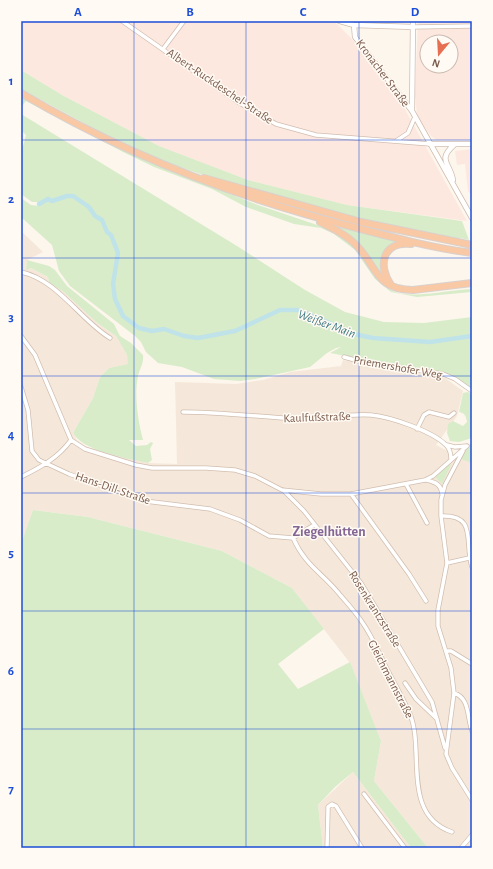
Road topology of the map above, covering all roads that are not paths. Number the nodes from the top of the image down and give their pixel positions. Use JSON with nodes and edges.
{"nodes":[{"id":1,"x":122,"y":21,"type":"edge"},
{"id":2,"x":184,"y":21,"type":"edge"},
{"id":3,"x":340,"y":21,"type":"edge"},
{"id":4,"x":413,"y":21,"type":"edge"},
{"id":5,"x":354,"y":23,"type":"edge"},
{"id":6,"x":472,"y":26,"type":"edge"},
{"id":7,"x":413,"y":27,"type":"junction"},
{"id":8,"x":164,"y":49,"type":"junction"},
{"id":9,"x":21,"y":93,"type":"edge"},
{"id":10,"x":412,"y":111,"type":"junction"},
{"id":11,"x":414,"y":119,"type":"junction"},
{"id":12,"x":396,"y":141,"type":"junction"},
{"id":13,"x":430,"y":144,"type":"junction"},
{"id":14,"x":472,"y":144,"type":"edge"},
{"id":15,"x":454,"y":145,"type":"junction"},
{"id":16,"x":178,"y":170,"type":"junction"},
{"id":17,"x":454,"y":183,"type":"junction"},
{"id":18,"x":309,"y":216,"type":"junction"},
{"id":19,"x":472,"y":218,"type":"edge"},
{"id":20,"x":470,"y":244,"type":"edge"},
{"id":21,"x":426,"y":245,"type":"junction"},
{"id":22,"x":471,"y":253,"type":"edge"},
{"id":23,"x":21,"y":272,"type":"edge"},
{"id":24,"x":472,"y":279,"type":"edge"},
{"id":25,"x":464,"y":284,"type":"junction"},
{"id":26,"x":472,"y":284,"type":"edge"},
{"id":27,"x":393,"y":287,"type":"junction"},
{"id":28,"x":21,"y":336,"type":"edge"},
{"id":29,"x":110,"y":338,"type":"dead end"},
{"id":30,"x":344,"y":357,"type":"dead end"},
{"id":31,"x":21,"y":387,"type":"edge"},
{"id":32,"x":472,"y":391,"type":"edge"},
{"id":33,"x":182,"y":412,"type":"dead end"},
{"id":34,"x":454,"y":412,"type":"dead end"},
{"id":35,"x":417,"y":429,"type":"junction"},
{"id":36,"x":71,"y":440,"type":"junction"},
{"id":37,"x":472,"y":442,"type":"edge"},
{"id":38,"x":445,"y":444,"type":"junction"},
{"id":39,"x":467,"y":446,"type":"junction"},
{"id":40,"x":452,"y":459,"type":"junction"},
{"id":41,"x":457,"y":461,"type":"junction"},
{"id":42,"x":48,"y":463,"type":"junction"},
{"id":43,"x":21,"y":477,"type":"edge"},
{"id":44,"x":425,"y":480,"type":"junction"},
{"id":45,"x":406,"y":484,"type":"junction"},
{"id":46,"x":282,"y":490,"type":"junction"},
{"id":47,"x":351,"y":494,"type":"junction"},
{"id":48,"x":442,"y":495,"type":"junction"},
{"id":49,"x":441,"y":516,"type":"junction"},
{"id":50,"x":427,"y":523,"type":"dead end"},
{"id":51,"x":314,"y":525,"type":"junction"},
{"id":52,"x":293,"y":538,"type":"junction"},
{"id":53,"x":469,"y":558,"type":"junction"},
{"id":54,"x":447,"y":563,"type":"junction"},
{"id":55,"x":472,"y":567,"type":"edge"},
{"id":56,"x":426,"y":601,"type":"dead end"},
{"id":57,"x":446,"y":651,"type":"junction"},
{"id":58,"x":472,"y":664,"type":"edge"},
{"id":59,"x":405,"y":683,"type":"dead end"},
{"id":60,"x":454,"y":693,"type":"junction"},
{"id":61,"x":438,"y":720,"type":"junction"},
{"id":62,"x":472,"y":731,"type":"edge"},
{"id":63,"x":445,"y":749,"type":"junction"},
{"id":64,"x":364,"y":794,"type":"dead end"},
{"id":65,"x":472,"y":800,"type":"edge"},
{"id":66,"x":452,"y":832,"type":"dead end"},
{"id":67,"x":472,"y":836,"type":"edge"},
{"id":68,"x":327,"y":848,"type":"edge"},
{"id":69,"x":362,"y":848,"type":"edge"},
{"id":70,"x":406,"y":848,"type":"edge"},
{"id":71,"x":461,"y":848,"type":"edge"}],
"edges":[{"from":1,"to":8,"type":"street","name":"Albert-Ruckdeschel-Straße"},
{"from":2,"to":8,"type":"street"},
{"from":3,"to":5,"type":"street","name":"Kronacher Straße"},
{"from":4,"to":7,"type":"street"},
{"from":5,"to":7,"type":"street"},
{"from":5,"to":10,"type":"street","name":"Kronacher Straße"},
{"from":6,"to":7,"type":"street"},
{"from":7,"to":10,"type":"street"},
{"from":8,"to":12,"type":"street","name":"Albert-Ruckdeschel-Straße"},
{"from":9,"to":16,"type":"highway"},
{"from":10,"to":11,"type":"street","name":"Kronacher Straße"},
{"from":11,"to":12,"type":"street"},
{"from":11,"to":13,"type":"street","name":"Kronacher Straße"},
{"from":12,"to":13,"type":"street","name":"Albert-Ruckdeschel-Straße"},
{"from":13,"to":15,"type":"street"},
{"from":13,"to":17,"type":"street","name":"Kronacher Straße"},
{"from":14,"to":15,"type":"street"},
{"from":15,"to":17,"type":"street"},
{"from":16,"to":18,"type":"highway"},
{"from":16,"to":20,"type":"highway"},
{"from":17,"to":19,"type":"street"},
{"from":18,"to":21,"type":"highway"},
{"from":18,"to":27,"type":"highway"},
{"from":21,"to":22,"type":"highway"},
{"from":21,"to":27,"type":"highway"},
{"from":23,"to":29,"type":"street"},
{"from":24,"to":25,"type":"highway"},
{"from":25,"to":26,"type":"highway"},
{"from":25,"to":27,"type":"highway"},
{"from":28,"to":36,"type":"street"},
{"from":30,"to":32,"type":"street","name":"Priemershofer Weg"},
{"from":31,"to":42,"type":"street","name":"Hans-Dill-Straße"},
{"from":33,"to":35,"type":"street","name":"Kaulfußstraße"},
{"from":34,"to":35,"type":"street"},
{"from":35,"to":38,"type":"street","name":"Kaulfußstraße"},
{"from":36,"to":42,"type":"street"},
{"from":36,"to":46,"type":"street"},
{"from":37,"to":39,"type":"street"},
{"from":38,"to":39,"type":"street","name":"Kaulfußstraße"},
{"from":38,"to":40,"type":"street"},
{"from":39,"to":40,"type":"street"},
{"from":39,"to":41,"type":"street"},
{"from":40,"to":41,"type":"street"},
{"from":40,"to":44,"type":"street"},
{"from":41,"to":48,"type":"street"},
{"from":42,"to":43,"type":"street"},
{"from":42,"to":52,"type":"street","name":"Hans-Dill-Straße"},
{"from":44,"to":45,"type":"street"},
{"from":44,"to":48,"type":"street"},
{"from":45,"to":47,"type":"street"},
{"from":45,"to":50,"type":"street"},
{"from":46,"to":47,"type":"street"},
{"from":46,"to":51,"type":"street","name":"Rosenkrantzstraße"},
{"from":47,"to":56,"type":"street"},
{"from":48,"to":49,"type":"street"},
{"from":49,"to":53,"type":"street"},
{"from":49,"to":54,"type":"street"},
{"from":51,"to":52,"type":"street"},
{"from":51,"to":61,"type":"street","name":"Rosenkrantzstraße"},
{"from":52,"to":66,"type":"street","name":"Gleichmannstraße"},
{"from":53,"to":54,"type":"street"},
{"from":53,"to":55,"type":"street"},
{"from":54,"to":57,"type":"street"},
{"from":57,"to":58,"type":"street"},
{"from":57,"to":60,"type":"street"},
{"from":59,"to":61,"type":"street"},
{"from":60,"to":62,"type":"street"},
{"from":60,"to":63,"type":"street"},
{"from":61,"to":63,"type":"street","name":"Rosenkrantzstraße"},
{"from":63,"to":65,"type":"street","name":"Rosenkrantzstraße"},
{"from":64,"to":70,"type":"street"},
{"from":67,"to":71,"type":"street"},
{"from":68,"to":69,"type":"street"}]}
